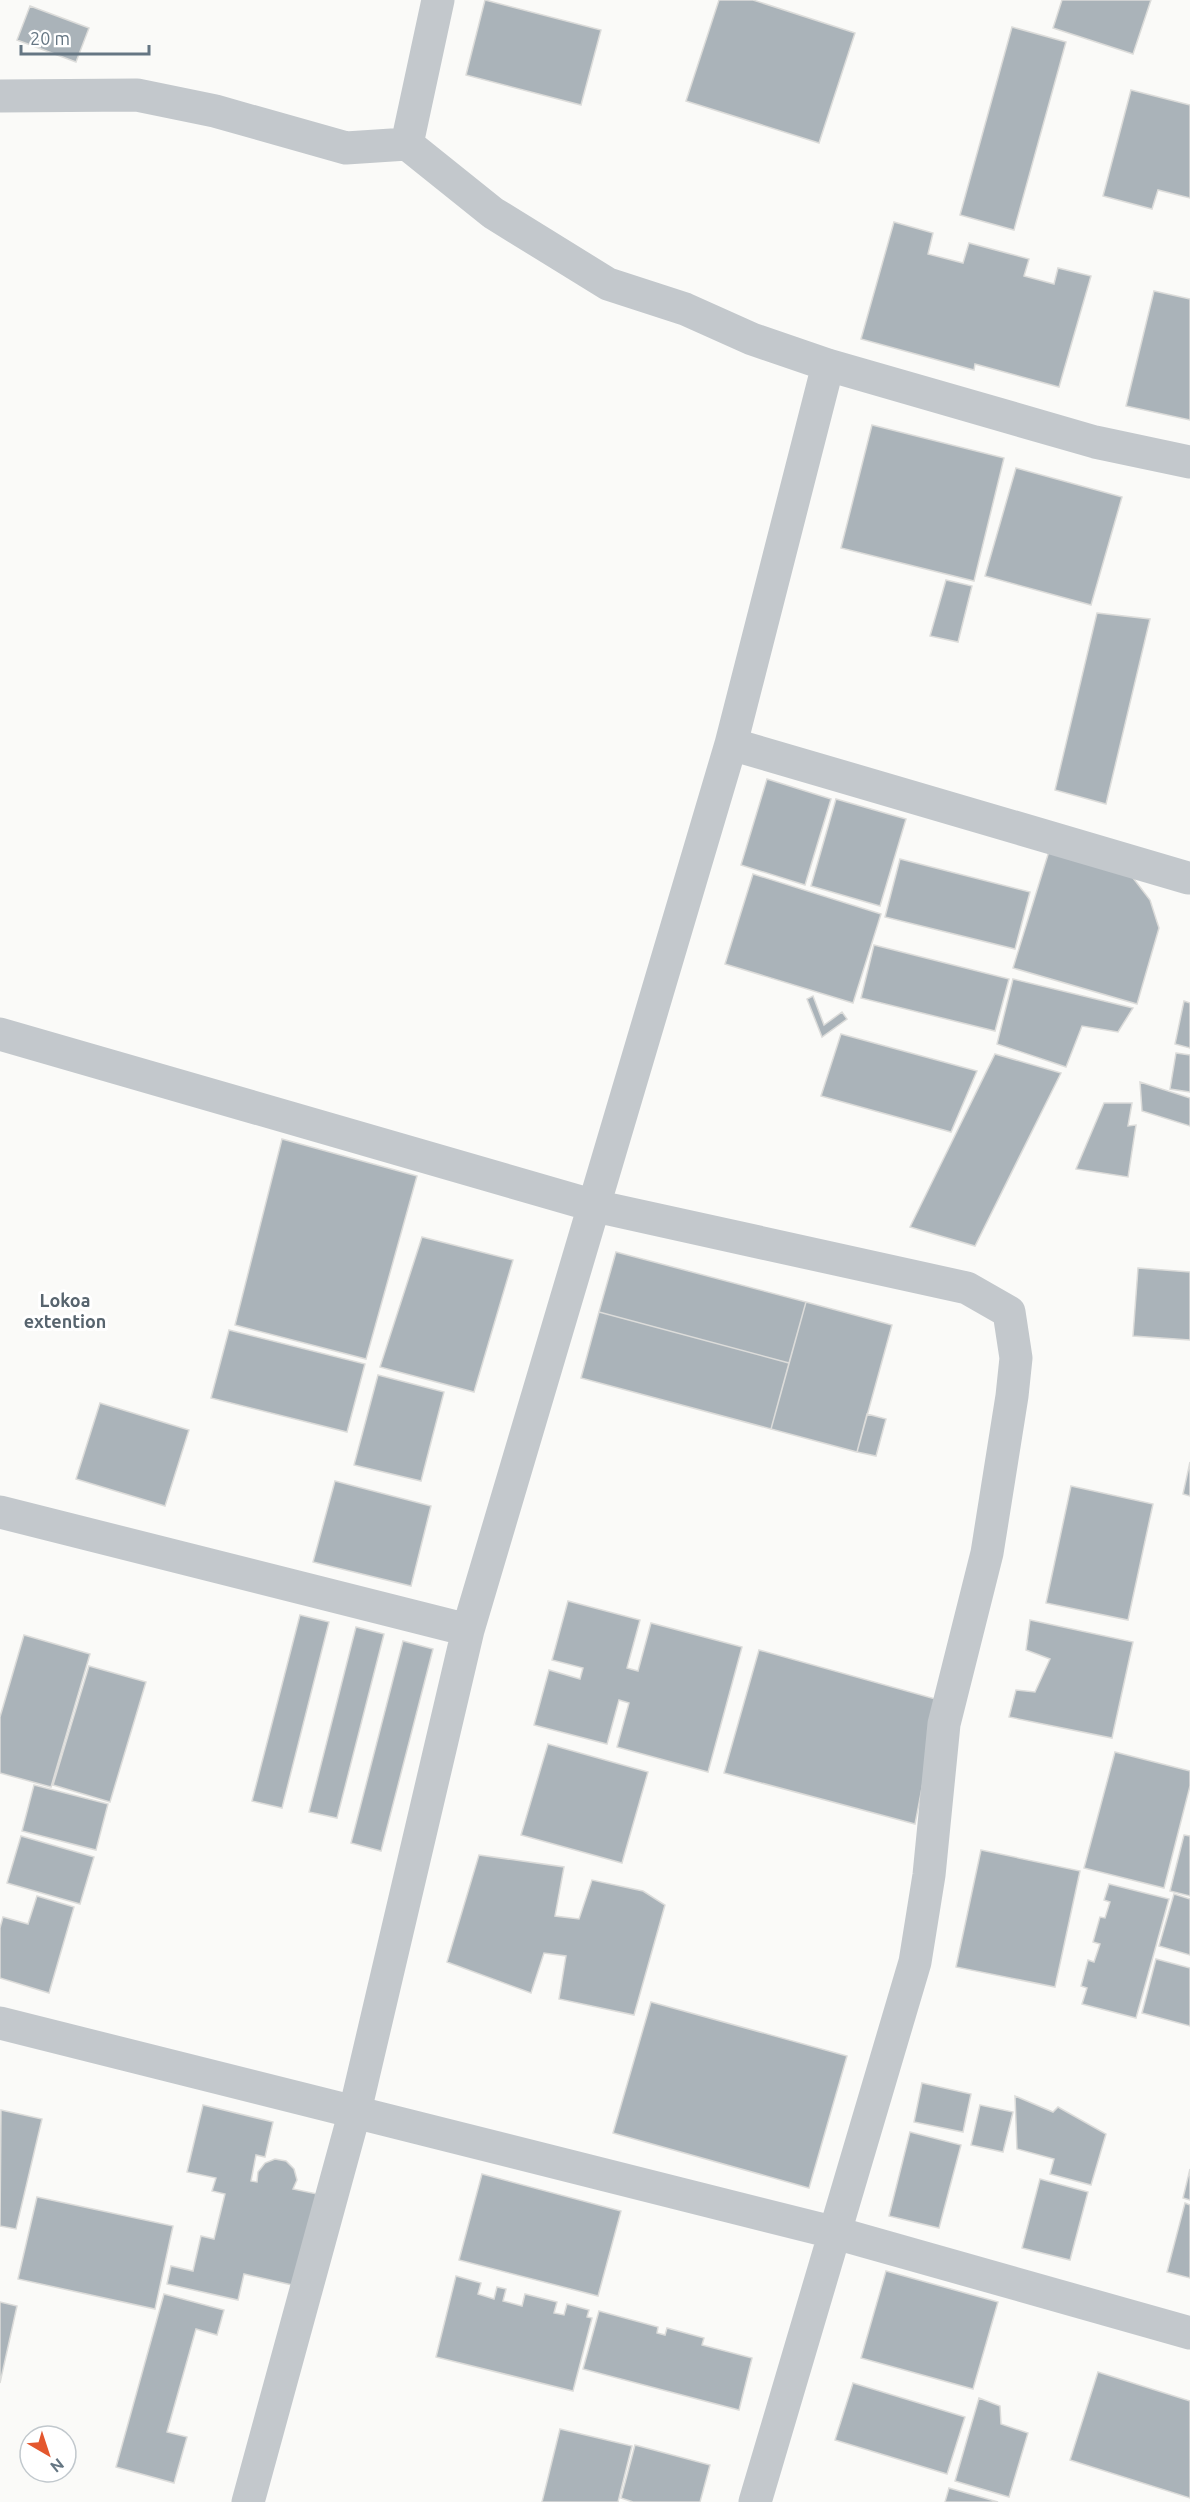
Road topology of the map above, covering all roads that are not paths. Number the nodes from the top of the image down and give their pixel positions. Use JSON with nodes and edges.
{"nodes":[{"id":1,"x":438,"y":0,"type":"edge"},
{"id":2,"x":0,"y":96,"type":"edge"},
{"id":3,"x":406,"y":144,"type":"junction"},
{"id":4,"x":828,"y":365,"type":"junction"},
{"id":5,"x":1190,"y":462,"type":"edge"},
{"id":6,"x":731,"y":744,"type":"junction"},
{"id":7,"x":1188,"y":878,"type":"dead end"},
{"id":8,"x":0,"y":1034,"type":"edge"},
{"id":9,"x":595,"y":1206,"type":"junction"},
{"id":10,"x":0,"y":1512,"type":"edge"},
{"id":11,"x":468,"y":1630,"type":"junction"},
{"id":12,"x":0,"y":2023,"type":"edge"},
{"id":13,"x":355,"y":2111,"type":"junction"},
{"id":14,"x":836,"y":2233,"type":"junction"},
{"id":15,"x":1190,"y":2333,"type":"edge"},
{"id":16,"x":248,"y":2502,"type":"edge"},
{"id":17,"x":755,"y":2502,"type":"edge"}],
"edges":[{"from":1,"to":3,"type":"street"},
{"from":2,"to":3,"type":"street"},
{"from":3,"to":4,"type":"street"},
{"from":4,"to":5,"type":"street"},
{"from":4,"to":6,"type":"street"},
{"from":6,"to":7,"type":"street"},
{"from":6,"to":9,"type":"street"},
{"from":8,"to":9,"type":"street"},
{"from":9,"to":11,"type":"street"},
{"from":9,"to":14,"type":"street"},
{"from":10,"to":11,"type":"street"},
{"from":11,"to":13,"type":"street"},
{"from":12,"to":13,"type":"street"},
{"from":13,"to":14,"type":"street"},
{"from":13,"to":16,"type":"street"},
{"from":14,"to":15,"type":"street"},
{"from":14,"to":17,"type":"street"}]}
